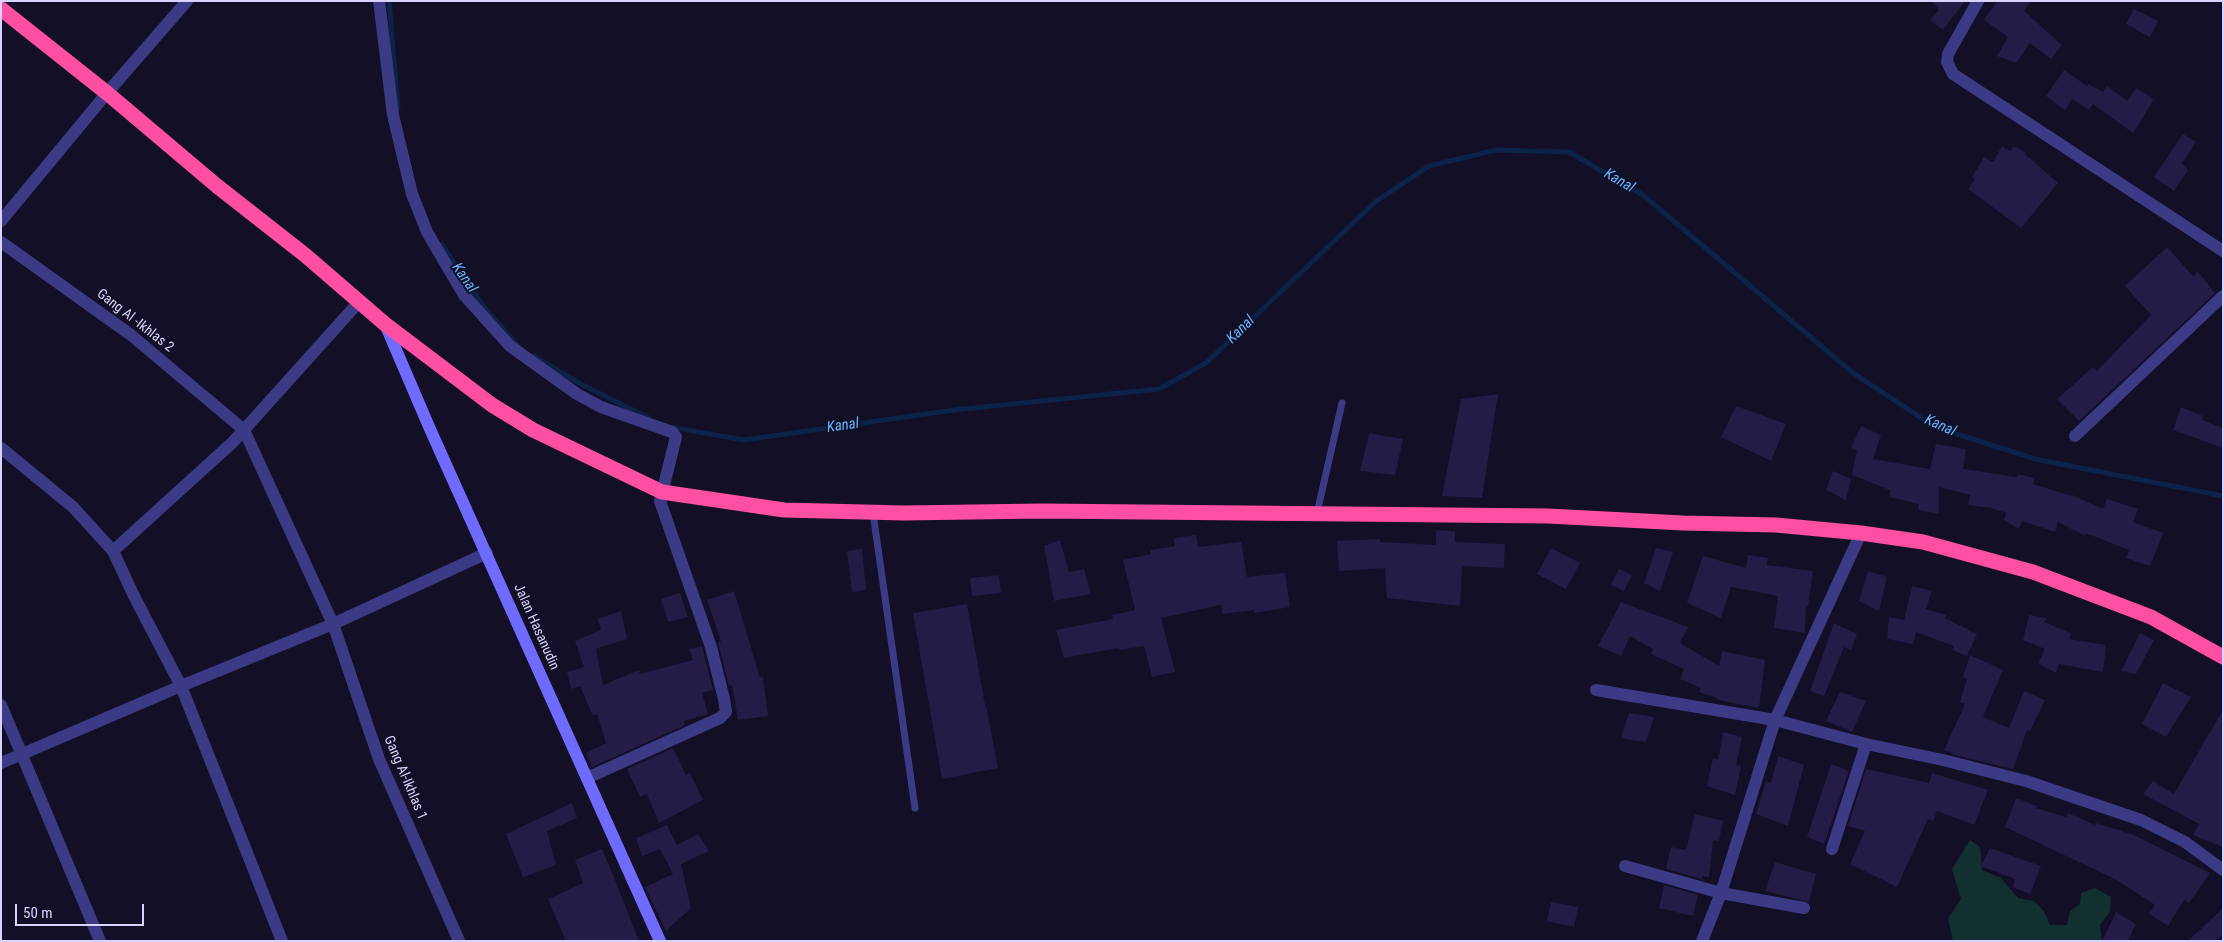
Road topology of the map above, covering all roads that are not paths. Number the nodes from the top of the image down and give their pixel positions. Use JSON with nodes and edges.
{"nodes":[{"id":1,"x":187,"y":1,"type":"edge"},
{"id":2,"x":379,"y":1,"type":"edge"},
{"id":3,"x":1978,"y":1,"type":"edge"},
{"id":4,"x":1,"y":9,"type":"edge"},
{"id":5,"x":106,"y":93,"type":"junction"},
{"id":6,"x":1,"y":221,"type":"edge"},
{"id":7,"x":1,"y":242,"type":"edge"},
{"id":8,"x":2223,"y":251,"type":"edge"},
{"id":9,"x":2223,"y":296,"type":"edge"},
{"id":10,"x":358,"y":303,"type":"junction"},
{"id":11,"x":385,"y":324,"type":"junction"},
{"id":12,"x":1342,"y":403,"type":"dead end"},
{"id":13,"x":244,"y":430,"type":"junction"},
{"id":14,"x":2075,"y":436,"type":"dead end"},
{"id":15,"x":1,"y":448,"type":"edge"},
{"id":16,"x":662,"y":492,"type":"junction"},
{"id":17,"x":873,"y":513,"type":"junction"},
{"id":18,"x":1317,"y":514,"type":"junction"},
{"id":19,"x":1861,"y":533,"type":"junction"},
{"id":20,"x":113,"y":551,"type":"junction"},
{"id":21,"x":487,"y":553,"type":"junction"},
{"id":22,"x":332,"y":624,"type":"junction"},
{"id":23,"x":2223,"y":657,"type":"edge"},
{"id":24,"x":181,"y":686,"type":"junction"},
{"id":25,"x":1596,"y":690,"type":"dead end"},
{"id":26,"x":1,"y":705,"type":"edge"},
{"id":27,"x":1775,"y":720,"type":"junction"},
{"id":28,"x":1866,"y":744,"type":"junction"},
{"id":29,"x":22,"y":754,"type":"junction"},
{"id":30,"x":1,"y":763,"type":"edge"},
{"id":31,"x":587,"y":778,"type":"junction"},
{"id":32,"x":915,"y":808,"type":"dead end"},
{"id":33,"x":1832,"y":849,"type":"dead end"},
{"id":34,"x":1625,"y":866,"type":"dead end"},
{"id":35,"x":2223,"y":870,"type":"edge"},
{"id":36,"x":1721,"y":893,"type":"junction"},
{"id":37,"x":1804,"y":908,"type":"dead end"},
{"id":38,"x":100,"y":941,"type":"edge"},
{"id":39,"x":282,"y":941,"type":"edge"},
{"id":40,"x":459,"y":941,"type":"edge"},
{"id":41,"x":660,"y":941,"type":"edge"},
{"id":42,"x":1702,"y":941,"type":"edge"}],
"edges":[{"from":1,"to":5,"type":"street"},
{"from":2,"to":16,"type":"street"},
{"from":3,"to":8,"type":"street"},
{"from":4,"to":5,"type":"highway"},
{"from":5,"to":6,"type":"street"},
{"from":5,"to":10,"type":"highway"},
{"from":7,"to":13,"type":"street","name":"Gang Al -Ikhlas 2"},
{"from":9,"to":14,"type":"street"},
{"from":10,"to":11,"type":"highway"},
{"from":10,"to":13,"type":"street"},
{"from":11,"to":16,"type":"highway"},
{"from":11,"to":21,"type":"main road","name":"Jalan Hasanudin"},
{"from":12,"to":18,"type":"lane"},
{"from":13,"to":20,"type":"street"},
{"from":13,"to":22,"type":"street","name":"Gang Al-Ikhlas 1"},
{"from":15,"to":20,"type":"street"},
{"from":16,"to":17,"type":"highway"},
{"from":16,"to":31,"type":"street"},
{"from":17,"to":18,"type":"highway"},
{"from":17,"to":32,"type":"lane"},
{"from":18,"to":19,"type":"highway"},
{"from":19,"to":23,"type":"highway"},
{"from":19,"to":27,"type":"street"},
{"from":20,"to":24,"type":"street"},
{"from":21,"to":22,"type":"street"},
{"from":21,"to":31,"type":"main road","name":"Jalan Hasanudin"},
{"from":22,"to":24,"type":"street"},
{"from":22,"to":40,"type":"street","name":"Gang Al-Ikhlas 1"},
{"from":24,"to":29,"type":"street"},
{"from":24,"to":39,"type":"street"},
{"from":25,"to":27,"type":"street"},
{"from":26,"to":29,"type":"street"},
{"from":27,"to":28,"type":"street"},
{"from":27,"to":36,"type":"street"},
{"from":28,"to":33,"type":"street"},
{"from":28,"to":35,"type":"street"},
{"from":29,"to":30,"type":"street"},
{"from":29,"to":38,"type":"street"},
{"from":31,"to":41,"type":"main road","name":"Jalan Hasanudin"},
{"from":34,"to":36,"type":"street"},
{"from":36,"to":37,"type":"street"},
{"from":36,"to":42,"type":"street"}]}
